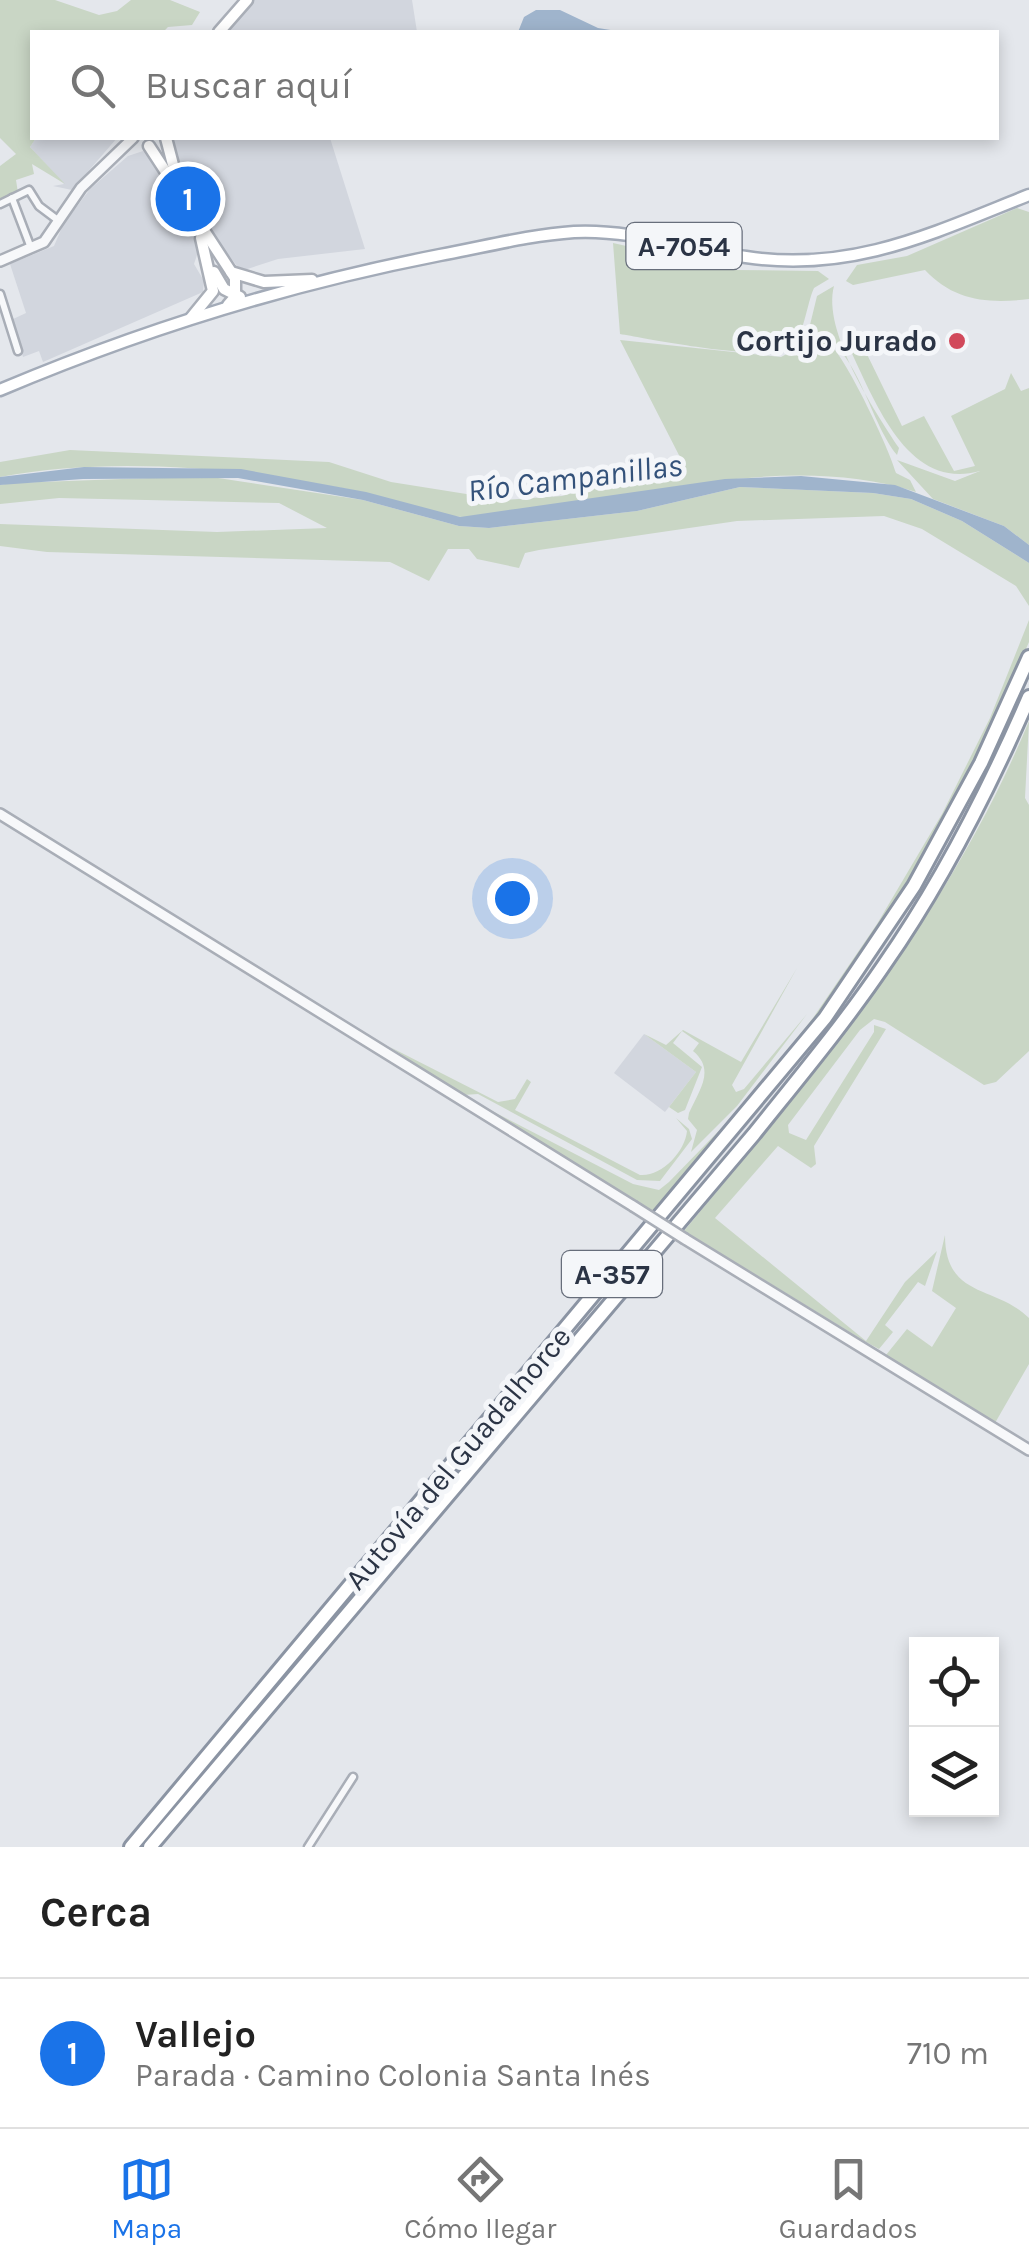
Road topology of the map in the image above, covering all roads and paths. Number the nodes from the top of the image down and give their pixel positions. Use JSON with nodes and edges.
{"nodes":[{"id":1,"x":247,"y":0,"type":"edge"},
{"id":2,"x":221,"y":30,"type":"edge"},
{"id":3,"x":131,"y":140,"type":"edge"},
{"id":4,"x":166,"y":140,"type":"edge"},
{"id":5,"x":145,"y":143,"type":"edge"},
{"id":6,"x":121,"y":150,"type":"junction"},
{"id":7,"x":181,"y":195,"type":"junction"},
{"id":8,"x":1029,"y":195,"type":"edge"},
{"id":9,"x":12,"y":198,"type":"junction"},
{"id":10,"x":0,"y":204,"type":"edge"},
{"id":11,"x":194,"y":218,"type":"junction"},
{"id":12,"x":59,"y":221,"type":"junction"},
{"id":13,"x":32,"y":249,"type":"junction"},
{"id":14,"x":0,"y":261,"type":"edge"},
{"id":15,"x":210,"y":262,"type":"junction"},
{"id":16,"x":230,"y":272,"type":"junction"},
{"id":17,"x":312,"y":280,"type":"junction"},
{"id":18,"x":0,"y":294,"type":"edge"},
{"id":19,"x":232,"y":301,"type":"junction"},
{"id":20,"x":191,"y":318,"type":"junction"},
{"id":21,"x":10,"y":326,"type":"junction"},
{"id":22,"x":0,"y":330,"type":"edge"},
{"id":23,"x":18,"y":352,"type":"dead end"},
{"id":24,"x":0,"y":390,"type":"edge"},
{"id":25,"x":1029,"y":657,"type":"edge"},
{"id":26,"x":1029,"y":697,"type":"edge"},
{"id":27,"x":0,"y":814,"type":"edge"},
{"id":28,"x":1029,"y":1450,"type":"edge"},
{"id":29,"x":353,"y":1776,"type":"dead end"},
{"id":30,"x":132,"y":1847,"type":"edge"},
{"id":31,"x":150,"y":1847,"type":"edge"},
{"id":32,"x":308,"y":1847,"type":"edge"}],
"edges":[{"from":1,"to":2,"type":"main road"},
{"from":3,"to":6,"type":"street"},
{"from":4,"to":7,"type":"main road"},
{"from":5,"to":6,"type":"street"},
{"from":5,"to":7,"type":"main road"},
{"from":6,"to":12,"type":"street"},
{"from":7,"to":11,"type":"main road"},
{"from":8,"to":17,"type":"main road","number":"A-7054"},
{"from":9,"to":10,"type":"street"},
{"from":9,"to":12,"type":"street"},
{"from":9,"to":13,"type":"street"},
{"from":11,"to":15,"type":"main road"},
{"from":11,"to":16,"type":"main road"},
{"from":12,"to":13,"type":"street"},
{"from":13,"to":14,"type":"street"},
{"from":15,"to":19,"type":"main road"},
{"from":15,"to":20,"type":"main road"},
{"from":16,"to":17,"type":"main road","number":"A-7054"},
{"from":16,"to":19,"type":"main road"},
{"from":17,"to":19,"type":"main road","number":"A-7054"},
{"from":18,"to":21,"type":"street"},
{"from":19,"to":20,"type":"main road","number":"A-7054"},
{"from":20,"to":24,"type":"main road","number":"A-7054"},
{"from":21,"to":22,"type":"street"},
{"from":21,"to":23,"type":"street"},
{"from":25,"to":30,"type":"highway","name":"Autovía del Guadalhorce","number":"A-357"},
{"from":26,"to":31,"type":"highway","name":"Autovía del Guadalhorce","number":"A-357"},
{"from":27,"to":28,"type":"street","bridge":true},
{"from":29,"to":32,"type":"street"}]}
